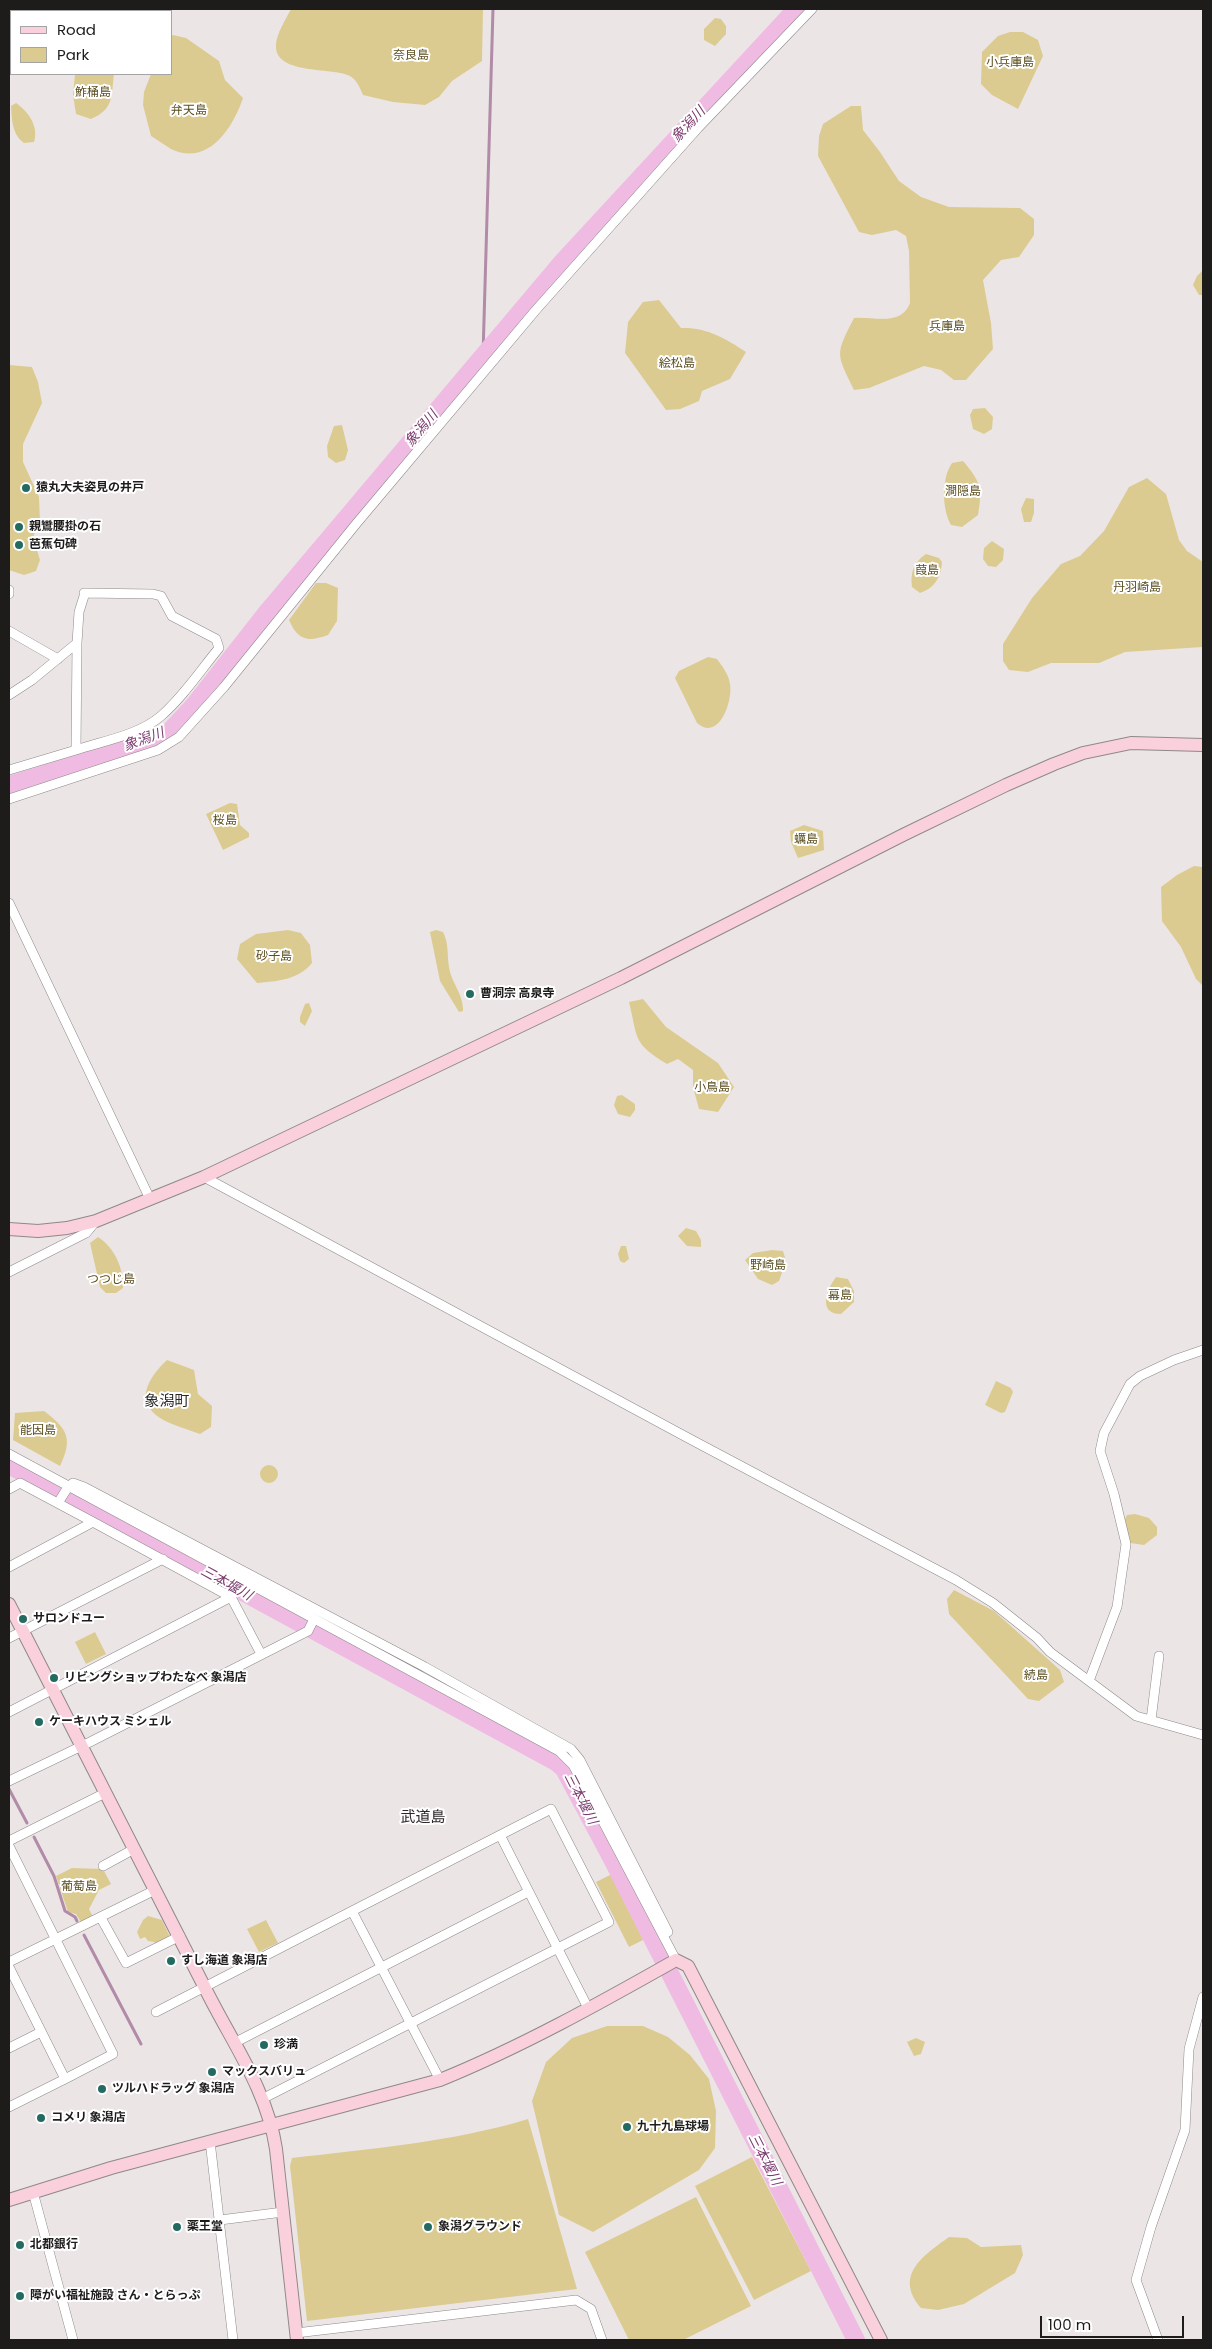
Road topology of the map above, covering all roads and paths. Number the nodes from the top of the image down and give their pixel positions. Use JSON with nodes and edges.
{"nodes":[{"id":1,"x":812,"y":9,"type":"edge"},
{"id":2,"x":9,"y":631,"type":"edge"},
{"id":3,"x":77,"y":643,"type":"junction"},
{"id":4,"x":58,"y":659,"type":"junction"},
{"id":5,"x":9,"y":695,"type":"edge"},
{"id":6,"x":1203,"y":746,"type":"edge"},
{"id":7,"x":76,"y":750,"type":"junction"},
{"id":8,"x":9,"y":770,"type":"edge"},
{"id":9,"x":9,"y":799,"type":"edge"},
{"id":10,"x":9,"y":902,"type":"edge"},
{"id":11,"x":204,"y":1177,"type":"junction"},
{"id":12,"x":150,"y":1199,"type":"junction"},
{"id":13,"x":96,"y":1221,"type":"junction"},
{"id":14,"x":9,"y":1229,"type":"edge"},
{"id":15,"x":9,"y":1272,"type":"edge"},
{"id":16,"x":1203,"y":1350,"type":"edge"},
{"id":17,"x":9,"y":1454,"type":"edge"},
{"id":18,"x":67,"y":1487,"type":"junction"},
{"id":19,"x":9,"y":1489,"type":"edge"},
{"id":20,"x":58,"y":1503,"type":"junction"},
{"id":21,"x":93,"y":1522,"type":"junction"},
{"id":22,"x":162,"y":1558,"type":"junction"},
{"id":23,"x":9,"y":1567,"type":"edge"},
{"id":24,"x":231,"y":1596,"type":"junction"},
{"id":25,"x":9,"y":1604,"type":"edge"},
{"id":26,"x":314,"y":1619,"type":"junction"},
{"id":27,"x":23,"y":1631,"type":"junction"},
{"id":28,"x":9,"y":1638,"type":"edge"},
{"id":29,"x":261,"y":1654,"type":"junction"},
{"id":30,"x":1159,"y":1656,"type":"dead end"},
{"id":31,"x":1089,"y":1681,"type":"junction"},
{"id":32,"x":53,"y":1690,"type":"junction"},
{"id":33,"x":9,"y":1712,"type":"edge"},
{"id":34,"x":1151,"y":1720,"type":"junction"},
{"id":35,"x":1203,"y":1735,"type":"edge"},
{"id":36,"x":81,"y":1745,"type":"junction"},
{"id":37,"x":9,"y":1781,"type":"edge"},
{"id":38,"x":105,"y":1794,"type":"junction"},
{"id":39,"x":500,"y":1835,"type":"junction"},
{"id":40,"x":9,"y":1841,"type":"edge"},
{"id":41,"x":9,"y":1846,"type":"edge"},
{"id":42,"x":134,"y":1849,"type":"junction"},
{"id":43,"x":103,"y":1866,"type":"dead end"},
{"id":44,"x":155,"y":1890,"type":"junction"},
{"id":45,"x":528,"y":1892,"type":"junction"},
{"id":46,"x":352,"y":1911,"type":"junction"},
{"id":47,"x":101,"y":1918,"type":"junction"},
{"id":48,"x":180,"y":1936,"type":"junction"},
{"id":49,"x":56,"y":1940,"type":"junction"},
{"id":50,"x":558,"y":1948,"type":"junction"},
{"id":51,"x":677,"y":1958,"type":"junction"},
{"id":52,"x":9,"y":1962,"type":"edge"},
{"id":53,"x":381,"y":1966,"type":"junction"},
{"id":54,"x":9,"y":1967,"type":"edge"},
{"id":55,"x":13,"y":1985,"type":"edge"},
{"id":56,"x":204,"y":1988,"type":"junction"},
{"id":57,"x":1203,"y":1996,"type":"edge"},
{"id":58,"x":588,"y":2008,"type":"junction"},
{"id":59,"x":156,"y":2012,"type":"dead end"},
{"id":60,"x":411,"y":2022,"type":"junction"},
{"id":61,"x":41,"y":2032,"type":"junction"},
{"id":62,"x":234,"y":2043,"type":"junction"},
{"id":63,"x":9,"y":2048,"type":"edge"},
{"id":64,"x":65,"y":2079,"type":"junction"},
{"id":65,"x":440,"y":2080,"type":"junction"},
{"id":66,"x":264,"y":2098,"type":"junction"},
{"id":67,"x":9,"y":2107,"type":"edge"},
{"id":68,"x":273,"y":2125,"type":"junction"},
{"id":69,"x":210,"y":2141,"type":"junction"},
{"id":70,"x":33,"y":2192,"type":"junction"},
{"id":71,"x":9,"y":2200,"type":"edge"},
{"id":72,"x":283,"y":2212,"type":"junction"},
{"id":73,"x":220,"y":2220,"type":"junction"},
{"id":74,"x":296,"y":2337,"type":"edge"},
{"id":75,"x":73,"y":2340,"type":"edge"},
{"id":76,"x":233,"y":2340,"type":"edge"},
{"id":77,"x":602,"y":2340,"type":"edge"},
{"id":78,"x":881,"y":2340,"type":"edge"},
{"id":79,"x":1158,"y":2340,"type":"edge"}],
"edges":[{"from":1,"to":9,"type":"street"},
{"from":2,"to":4,"type":"street"},
{"from":3,"to":4,"type":"street"},
{"from":3,"to":7,"type":"street"},
{"from":3,"to":7,"type":"street"},
{"from":4,"to":5,"type":"street"},
{"from":6,"to":11,"type":"street"},
{"from":7,"to":8,"type":"street"},
{"from":10,"to":12,"type":"street"},
{"from":11,"to":12,"type":"street"},
{"from":11,"to":31,"type":"street"},
{"from":12,"to":13,"type":"street"},
{"from":13,"to":14,"type":"street"},
{"from":13,"to":15,"type":"street"},
{"from":16,"to":31,"type":"street"},
{"from":17,"to":18,"type":"street"},
{"from":18,"to":20,"type":"street"},
{"from":18,"to":26,"type":"street"},
{"from":18,"to":51,"type":"street"},
{"from":19,"to":20,"type":"street"},
{"from":20,"to":21,"type":"street"},
{"from":21,"to":22,"type":"street"},
{"from":21,"to":23,"type":"street"},
{"from":22,"to":24,"type":"street"},
{"from":22,"to":27,"type":"street"},
{"from":24,"to":29,"type":"street"},
{"from":24,"to":32,"type":"street"},
{"from":25,"to":27,"type":"street"},
{"from":26,"to":29,"type":"street"},
{"from":26,"to":51,"type":"street"},
{"from":27,"to":28,"type":"street"},
{"from":27,"to":32,"type":"street"},
{"from":29,"to":36,"type":"street"},
{"from":30,"to":34,"type":"street"},
{"from":31,"to":34,"type":"street"},
{"from":32,"to":33,"type":"street"},
{"from":32,"to":36,"type":"street"},
{"from":34,"to":35,"type":"street"},
{"from":36,"to":37,"type":"street"},
{"from":36,"to":38,"type":"street"},
{"from":38,"to":40,"type":"street"},
{"from":38,"to":42,"type":"street"},
{"from":39,"to":45,"type":"street"},
{"from":39,"to":46,"type":"street"},
{"from":39,"to":50,"type":"street"},
{"from":41,"to":49,"type":"street"},
{"from":42,"to":43,"type":"street"},
{"from":42,"to":44,"type":"street"},
{"from":44,"to":47,"type":"street"},
{"from":44,"to":48,"type":"street"},
{"from":45,"to":50,"type":"street"},
{"from":45,"to":53,"type":"street"},
{"from":46,"to":53,"type":"street"},
{"from":46,"to":56,"type":"street"},
{"from":47,"to":48,"type":"street"},
{"from":47,"to":49,"type":"street"},
{"from":48,"to":56,"type":"street"},
{"from":49,"to":52,"type":"street"},
{"from":49,"to":64,"type":"street"},
{"from":50,"to":58,"type":"street"},
{"from":50,"to":60,"type":"street"},
{"from":51,"to":58,"type":"street"},
{"from":51,"to":78,"type":"street"},
{"from":53,"to":60,"type":"street"},
{"from":53,"to":62,"type":"street"},
{"from":54,"to":55,"type":"street"},
{"from":55,"to":61,"type":"street"},
{"from":56,"to":59,"type":"street"},
{"from":56,"to":62,"type":"street"},
{"from":57,"to":79,"type":"street"},
{"from":58,"to":65,"type":"street"},
{"from":60,"to":65,"type":"street"},
{"from":60,"to":66,"type":"street"},
{"from":61,"to":63,"type":"street"},
{"from":61,"to":64,"type":"street"},
{"from":62,"to":66,"type":"street"},
{"from":64,"to":67,"type":"street"},
{"from":65,"to":68,"type":"street"},
{"from":66,"to":68,"type":"street"},
{"from":68,"to":69,"type":"street"},
{"from":68,"to":72,"type":"street"},
{"from":69,"to":70,"type":"street"},
{"from":69,"to":73,"type":"street"},
{"from":70,"to":71,"type":"street"},
{"from":70,"to":75,"type":"street"},
{"from":72,"to":73,"type":"street"},
{"from":72,"to":74,"type":"street"},
{"from":73,"to":76,"type":"street"},
{"from":74,"to":77,"type":"street"}]}
